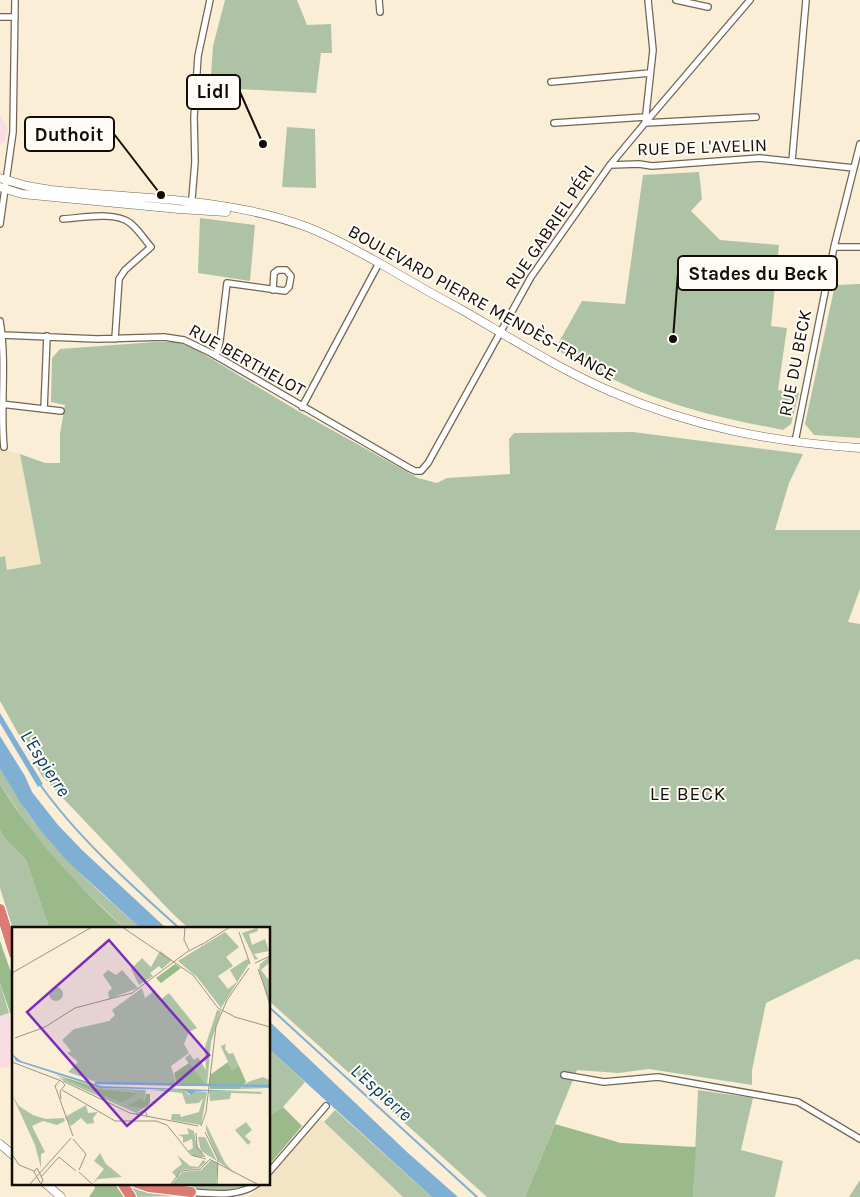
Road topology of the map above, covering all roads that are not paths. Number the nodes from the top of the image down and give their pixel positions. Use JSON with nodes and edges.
{"nodes":[{"id":1,"x":15,"y":0,"type":"edge"},
{"id":2,"x":210,"y":0,"type":"edge"},
{"id":3,"x":378,"y":0,"type":"edge"},
{"id":4,"x":648,"y":0,"type":"edge"},
{"id":5,"x":676,"y":0,"type":"edge"},
{"id":6,"x":750,"y":0,"type":"edge"},
{"id":7,"x":806,"y":0,"type":"edge"},
{"id":8,"x":708,"y":7,"type":"dead end"},
{"id":9,"x":380,"y":12,"type":"dead end"},
{"id":10,"x":0,"y":17,"type":"edge"},
{"id":11,"x":15,"y":17,"type":"junction"},
{"id":12,"x":650,"y":73,"type":"junction"},
{"id":13,"x":551,"y":82,"type":"dead end"},
{"id":14,"x":756,"y":117,"type":"dead end"},
{"id":15,"x":645,"y":120,"type":"junction"},
{"id":16,"x":554,"y":123,"type":"dead end"},
{"id":17,"x":860,"y":145,"type":"edge"},
{"id":18,"x":792,"y":161,"type":"junction"},
{"id":19,"x":610,"y":165,"type":"junction"},
{"id":20,"x":854,"y":168,"type":"junction"},
{"id":21,"x":3,"y":179,"type":"edge"},
{"id":22,"x":2,"y":188,"type":"edge"},
{"id":23,"x":192,"y":206,"type":"junction"},
{"id":24,"x":63,"y":219,"type":"dead end"},
{"id":25,"x":0,"y":224,"type":"edge"},
{"id":26,"x":860,"y":246,"type":"edge"},
{"id":27,"x":834,"y":247,"type":"junction"},
{"id":28,"x":379,"y":263,"type":"junction"},
{"id":29,"x":775,"y":283,"type":"dead end"},
{"id":30,"x":825,"y":287,"type":"junction"},
{"id":31,"x":273,"y":290,"type":"dead end"},
{"id":32,"x":0,"y":321,"type":"edge"},
{"id":33,"x":500,"y":332,"type":"junction"},
{"id":34,"x":2,"y":335,"type":"junction"},
{"id":35,"x":47,"y":336,"type":"junction"},
{"id":36,"x":115,"y":339,"type":"junction"},
{"id":37,"x":216,"y":356,"type":"junction"},
{"id":38,"x":1,"y":404,"type":"edge"},
{"id":39,"x":302,"y":407,"type":"junction"},
{"id":40,"x":44,"y":409,"type":"junction"},
{"id":41,"x":61,"y":411,"type":"dead end"},
{"id":42,"x":795,"y":442,"type":"junction"},
{"id":43,"x":4,"y":447,"type":"dead end"},
{"id":44,"x":860,"y":448,"type":"edge"},
{"id":45,"x":428,"y":462,"type":"joint"},
{"id":46,"x":0,"y":910,"type":"edge"},
{"id":47,"x":12,"y":948,"type":"edge"},
{"id":48,"x":564,"y":1075,"type":"dead end"},
{"id":49,"x":326,"y":1106,"type":"dead end"},
{"id":50,"x":860,"y":1139,"type":"edge"},
{"id":51,"x":0,"y":1144,"type":"edge"},
{"id":52,"x":12,"y":1154,"type":"edge"},
{"id":53,"x":270,"y":1171,"type":"edge"},
{"id":54,"x":46,"y":1184,"type":"edge"},
{"id":55,"x":123,"y":1184,"type":"edge"},
{"id":56,"x":140,"y":1184,"type":"edge"},
{"id":57,"x":257,"y":1184,"type":"edge"},
{"id":58,"x":191,"y":1192,"type":"junction"},
{"id":59,"x":212,"y":1195,"type":"edge"},
{"id":60,"x":59,"y":1196,"type":"edge"},
{"id":61,"x":131,"y":1197,"type":"edge"},
{"id":62,"x":180,"y":1197,"type":"edge"}],
"edges":[{"from":1,"to":11,"type":"street"},
{"from":2,"to":23,"type":"street"},
{"from":3,"to":9,"type":"street"},
{"from":4,"to":12,"type":"street"},
{"from":5,"to":8,"type":"street"},
{"from":6,"to":15,"type":"street","name":"RUE GABRIEL PÉRI"},
{"from":7,"to":18,"type":"street"},
{"from":10,"to":11,"type":"street"},
{"from":11,"to":21,"type":"street"},
{"from":12,"to":13,"type":"street"},
{"from":12,"to":15,"type":"street"},
{"from":14,"to":15,"type":"street"},
{"from":15,"to":16,"type":"street"},
{"from":15,"to":19,"type":"street","name":"RUE GABRIEL PÉRI"},
{"from":17,"to":20,"type":"street","name":"RUE DU BECK"},
{"from":18,"to":19,"type":"street","name":"RUE DE L'AVELIN"},
{"from":18,"to":20,"type":"street","name":"RUE DE L'AVELIN"},
{"from":19,"to":33,"type":"street","name":"RUE GABRIEL PÉRI"},
{"from":20,"to":27,"type":"street","name":"RUE DU BECK"},
{"from":21,"to":22,"type":"street"},
{"from":21,"to":23,"type":"street","name":"BOULEVARD PIERRE MENDÈS-FRANCE"},
{"from":22,"to":23,"type":"street","name":"BOULEVARD PIERRE MENDÈS-FRANCE"},
{"from":22,"to":25,"type":"street"},
{"from":23,"to":28,"type":"street","name":"BOULEVARD PIERRE MENDÈS-FRANCE"},
{"from":24,"to":36,"type":"street"},
{"from":26,"to":27,"type":"street"},
{"from":27,"to":30,"type":"street","name":"RUE DU BECK"},
{"from":28,"to":33,"type":"street","name":"BOULEVARD PIERRE MENDÈS-FRANCE"},
{"from":28,"to":39,"type":"street"},
{"from":29,"to":30,"type":"street"},
{"from":30,"to":42,"type":"street","name":"RUE DU BECK"},
{"from":31,"to":37,"type":"street"},
{"from":32,"to":34,"type":"street"},
{"from":33,"to":42,"type":"street","name":"BOULEVARD PIERRE MENDÈS-FRANCE"},
{"from":33,"to":45,"type":"street","name":"RUE GABRIEL PÉRI"},
{"from":34,"to":35,"type":"street","name":"RUE BERTHELOT"},
{"from":34,"to":38,"type":"street"},
{"from":35,"to":36,"type":"street","name":"RUE BERTHELOT"},
{"from":35,"to":40,"type":"street"},
{"from":36,"to":37,"type":"street","name":"RUE BERTHELOT"},
{"from":37,"to":39,"type":"street","name":"RUE BERTHELOT"},
{"from":38,"to":40,"type":"street"},
{"from":38,"to":43,"type":"street"},
{"from":39,"to":45,"type":"street","name":"RUE BERTHELOT"},
{"from":40,"to":41,"type":"street"},
{"from":42,"to":44,"type":"street","name":"BOULEVARD PIERRE MENDÈS-FRANCE"},
{"from":46,"to":47,"type":"highway"},
{"from":48,"to":50,"type":"street"},
{"from":49,"to":53,"type":"street"},
{"from":51,"to":52,"type":"street"},
{"from":54,"to":60,"type":"street"},
{"from":55,"to":61,"type":"highway"},
{"from":56,"to":58,"type":"highway"},
{"from":57,"to":59,"type":"street"},
{"from":58,"to":59,"type":"street"},
{"from":58,"to":62,"type":"highway"}]}
